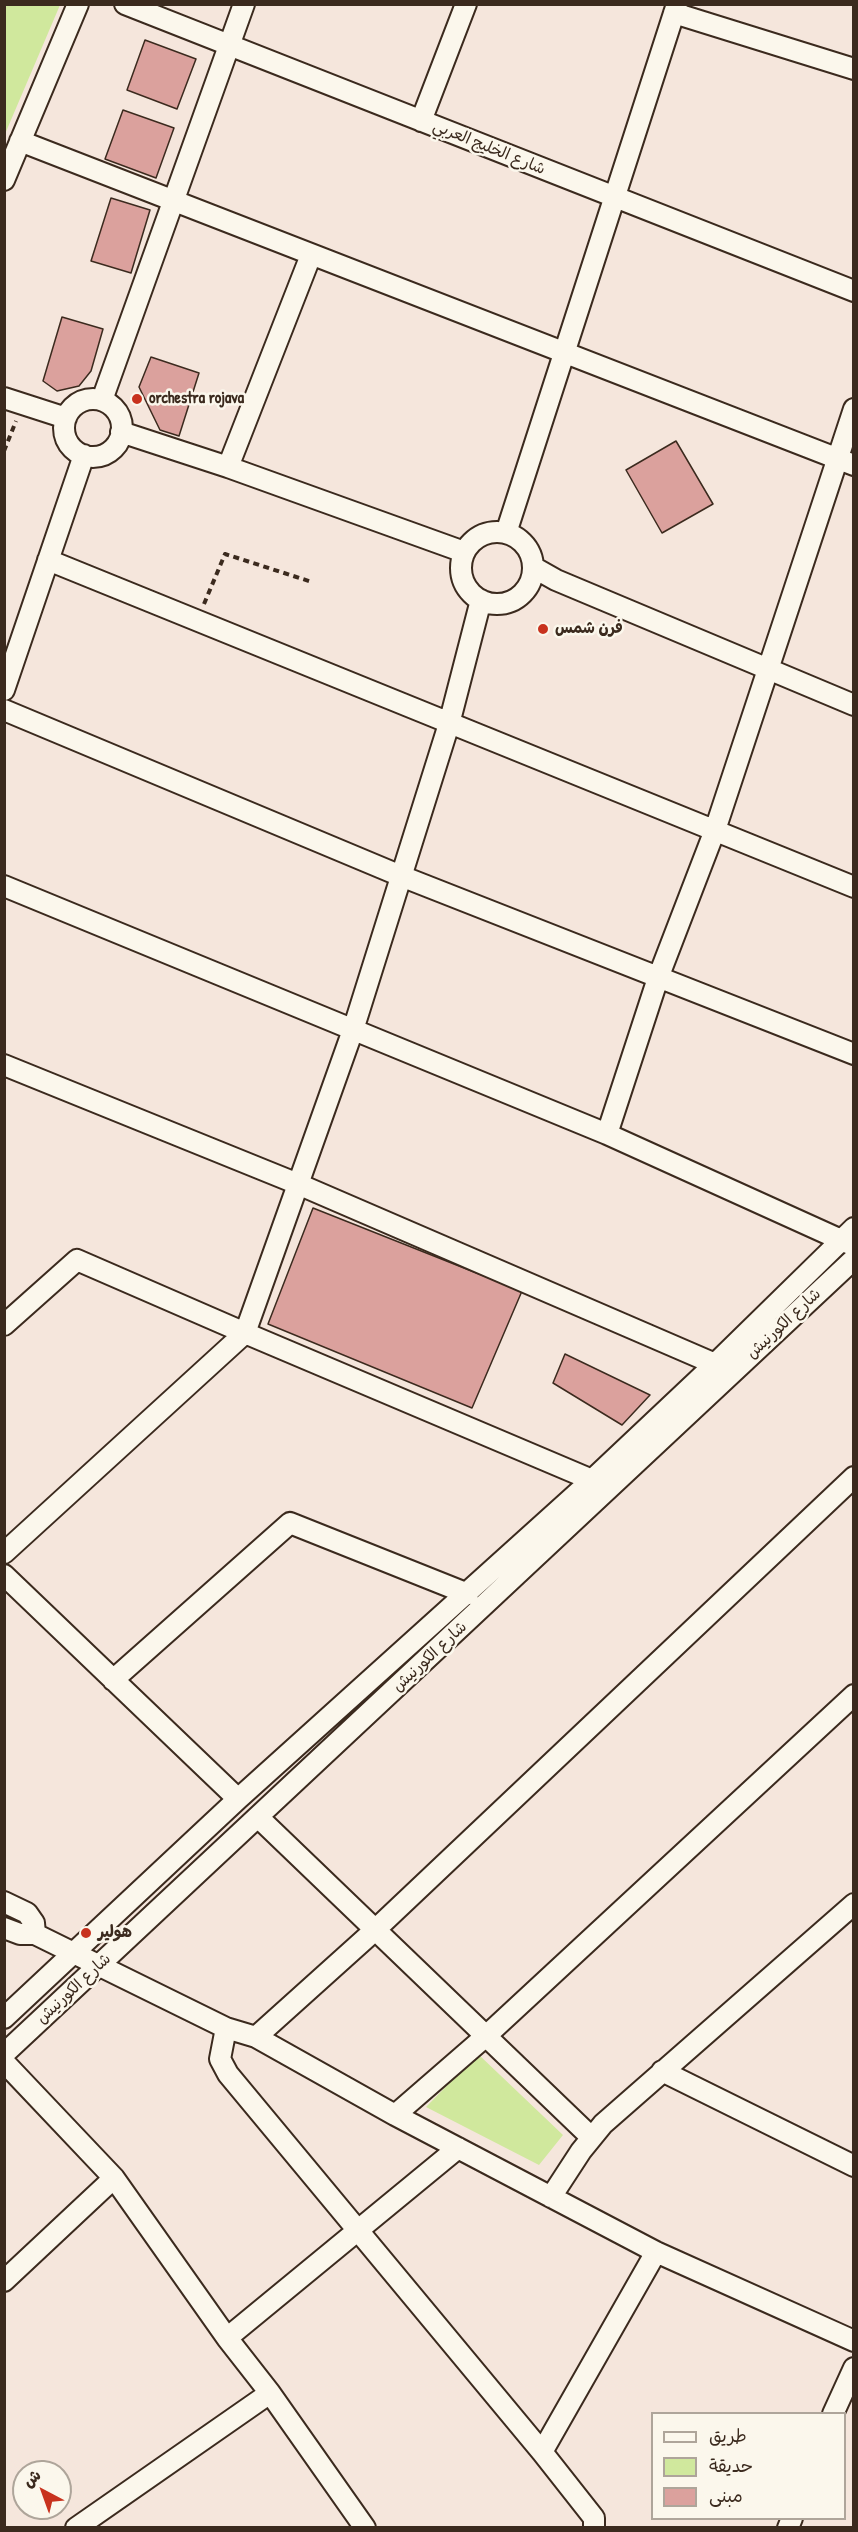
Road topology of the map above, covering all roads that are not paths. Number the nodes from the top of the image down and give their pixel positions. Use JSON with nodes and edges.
{"nodes":[{"id":1,"x":78,"y":4,"type":"edge"},
{"id":2,"x":125,"y":4,"type":"edge"},
{"id":3,"x":244,"y":4,"type":"edge"},
{"id":4,"x":466,"y":4,"type":"edge"},
{"id":5,"x":675,"y":9,"type":"edge"},
{"id":6,"x":230,"y":45,"type":"junction"},
{"id":7,"x":854,"y":69,"type":"edge"},
{"id":8,"x":421,"y":122,"type":"junction"},
{"id":9,"x":20,"y":141,"type":"junction"},
{"id":10,"x":4,"y":180,"type":"edge"},
{"id":11,"x":615,"y":198,"type":"junction"},
{"id":12,"x":174,"y":202,"type":"junction"},
{"id":13,"x":311,"y":255,"type":"junction"},
{"id":14,"x":854,"y":291,"type":"edge"},
{"id":15,"x":565,"y":353,"type":"junction"},
{"id":16,"x":14,"y":400,"type":"edge"},
{"id":17,"x":102,"y":400,"type":"junction"},
{"id":18,"x":854,"y":409,"type":"edge"},
{"id":19,"x":66,"y":418,"type":"junction"},
{"id":20,"x":121,"y":432,"type":"junction"},
{"id":21,"x":84,"y":455,"type":"junction"},
{"id":22,"x":845,"y":462,"type":"edge"},
{"id":23,"x":228,"y":467,"type":"junction"},
{"id":24,"x":506,"y":533,"type":"junction"},
{"id":25,"x":464,"y":552,"type":"junction"},
{"id":26,"x":48,"y":560,"type":"junction"},
{"id":27,"x":533,"y":567,"type":"junction"},
{"id":28,"x":481,"y":600,"type":"junction"},
{"id":29,"x":769,"y":670,"type":"junction"},
{"id":30,"x":4,"y":690,"type":"edge"},
{"id":31,"x":854,"y":705,"type":"edge"},
{"id":32,"x":4,"y":710,"type":"edge"},
{"id":33,"x":449,"y":724,"type":"junction"},
{"id":34,"x":715,"y":830,"type":"junction"},
{"id":35,"x":401,"y":876,"type":"junction"},
{"id":36,"x":4,"y":886,"type":"edge"},
{"id":37,"x":854,"y":887,"type":"edge"},
{"id":38,"x":658,"y":978,"type":"junction"},
{"id":39,"x":353,"y":1030,"type":"junction"},
{"id":40,"x":854,"y":1054,"type":"edge"},
{"id":41,"x":4,"y":1065,"type":"edge"},
{"id":42,"x":607,"y":1134,"type":"junction"},
{"id":43,"x":298,"y":1184,"type":"junction"},
{"id":44,"x":849,"y":1238,"type":"edge"},
{"id":45,"x":854,"y":1259,"type":"edge"},
{"id":46,"x":4,"y":1326,"type":"edge"},
{"id":47,"x":245,"y":1334,"type":"junction"},
{"id":48,"x":715,"y":1364,"type":"junction"},
{"id":49,"x":854,"y":1477,"type":"edge"},
{"id":50,"x":592,"y":1480,"type":"junction"},
{"id":51,"x":4,"y":1553,"type":"edge"},
{"id":52,"x":4,"y":1575,"type":"edge"},
{"id":53,"x":468,"y":1594,"type":"junction"},
{"id":54,"x":113,"y":1680,"type":"junction"},
{"id":55,"x":854,"y":1695,"type":"edge"},
{"id":56,"x":238,"y":1799,"type":"junction"},
{"id":57,"x":259,"y":1818,"type":"junction"},
{"id":58,"x":4,"y":1902,"type":"edge"},
{"id":59,"x":854,"y":1904,"type":"edge"},
{"id":60,"x":4,"y":1928,"type":"edge"},
{"id":61,"x":375,"y":1930,"type":"junction"},
{"id":62,"x":35,"y":1934,"type":"junction"},
{"id":63,"x":74,"y":1953,"type":"junction"},
{"id":64,"x":99,"y":1965,"type":"junction"},
{"id":65,"x":4,"y":2018,"type":"edge"},
{"id":66,"x":226,"y":2028,"type":"junction"},
{"id":67,"x":486,"y":2036,"type":"junction"},
{"id":68,"x":256,"y":2037,"type":"junction"},
{"id":69,"x":4,"y":2054,"type":"edge"},
{"id":70,"x":4,"y":2062,"type":"edge"},
{"id":71,"x":662,"y":2071,"type":"junction"},
{"id":72,"x":394,"y":2115,"type":"junction"},
{"id":73,"x":591,"y":2137,"type":"junction"},
{"id":74,"x":458,"y":2148,"type":"junction"},
{"id":75,"x":854,"y":2166,"type":"edge"},
{"id":76,"x":114,"y":2178,"type":"junction"},
{"id":77,"x":551,"y":2197,"type":"junction"},
{"id":78,"x":358,"y":2230,"type":"junction"},
{"id":79,"x":656,"y":2252,"type":"junction"},
{"id":80,"x":4,"y":2281,"type":"edge"},
{"id":81,"x":226,"y":2338,"type":"junction"},
{"id":82,"x":854,"y":2341,"type":"edge"},
{"id":83,"x":854,"y":2368,"type":"edge"},
{"id":84,"x":270,"y":2393,"type":"junction"},
{"id":85,"x":834,"y":2412,"type":"edge"},
{"id":86,"x":542,"y":2452,"type":"junction"},
{"id":87,"x":76,"y":2528,"type":"edge"},
{"id":88,"x":365,"y":2528,"type":"edge"},
{"id":89,"x":594,"y":2528,"type":"edge"}],
"edges":[{"from":1,"to":9,"type":"street"},
{"from":2,"to":6,"type":"street","name":"شارع الخليج العربي"},
{"from":3,"to":6,"type":"street"},
{"from":4,"to":8,"type":"street"},
{"from":5,"to":7,"type":"street"},
{"from":5,"to":11,"type":"street"},
{"from":6,"to":8,"type":"street","name":"شارع الخليج العربي"},
{"from":6,"to":12,"type":"street"},
{"from":8,"to":11,"type":"street","name":"شارع الخليج العربي"},
{"from":9,"to":10,"type":"street"},
{"from":9,"to":12,"type":"street"},
{"from":11,"to":14,"type":"street","name":"شارع الخليج العربي"},
{"from":11,"to":15,"type":"street"},
{"from":12,"to":13,"type":"street"},
{"from":12,"to":17,"type":"street"},
{"from":13,"to":15,"type":"street"},
{"from":13,"to":23,"type":"street"},
{"from":15,"to":22,"type":"street"},
{"from":15,"to":24,"type":"street"},
{"from":16,"to":19,"type":"street"},
{"from":17,"to":19,"type":"street"},
{"from":17,"to":20,"type":"street"},
{"from":18,"to":22,"type":"street"},
{"from":19,"to":21,"type":"street"},
{"from":20,"to":21,"type":"street"},
{"from":20,"to":23,"type":"street"},
{"from":21,"to":26,"type":"street"},
{"from":22,"to":29,"type":"street"},
{"from":23,"to":25,"type":"street"},
{"from":24,"to":25,"type":"street"},
{"from":24,"to":27,"type":"street"},
{"from":25,"to":28,"type":"street"},
{"from":26,"to":30,"type":"street"},
{"from":26,"to":33,"type":"street"},
{"from":27,"to":28,"type":"street"},
{"from":27,"to":29,"type":"street"},
{"from":28,"to":33,"type":"street"},
{"from":29,"to":31,"type":"street"},
{"from":29,"to":34,"type":"street"},
{"from":32,"to":35,"type":"street"},
{"from":33,"to":34,"type":"street"},
{"from":33,"to":35,"type":"street"},
{"from":34,"to":37,"type":"street"},
{"from":34,"to":38,"type":"street"},
{"from":35,"to":38,"type":"street"},
{"from":35,"to":39,"type":"street"},
{"from":36,"to":39,"type":"street"},
{"from":38,"to":40,"type":"street"},
{"from":38,"to":42,"type":"street"},
{"from":39,"to":42,"type":"street"},
{"from":39,"to":43,"type":"street"},
{"from":41,"to":43,"type":"street"},
{"from":42,"to":44,"type":"street"},
{"from":43,"to":47,"type":"street"},
{"from":43,"to":48,"type":"street"},
{"from":44,"to":48,"type":"street","name":"شارع الكورنيش"},
{"from":45,"to":57,"type":"street","name":"شارع الكورنيش"},
{"from":46,"to":47,"type":"street"},
{"from":47,"to":50,"type":"street"},
{"from":47,"to":51,"type":"street"},
{"from":48,"to":50,"type":"street","name":"شارع الكورنيش"},
{"from":49,"to":61,"type":"street"},
{"from":50,"to":53,"type":"street","name":"شارع الكورنيش"},
{"from":52,"to":54,"type":"street"},
{"from":53,"to":54,"type":"street"},
{"from":53,"to":56,"type":"street","name":"شارع الكورنيش"},
{"from":54,"to":56,"type":"street"},
{"from":55,"to":67,"type":"street"},
{"from":56,"to":63,"type":"street","name":"شارع الكورنيش"},
{"from":57,"to":61,"type":"street"},
{"from":57,"to":64,"type":"street","name":"شارع الكورنيش"},
{"from":58,"to":62,"type":"street"},
{"from":59,"to":71,"type":"street"},
{"from":60,"to":62,"type":"street"},
{"from":61,"to":67,"type":"street"},
{"from":61,"to":68,"type":"street"},
{"from":62,"to":63,"type":"street"},
{"from":63,"to":64,"type":"street"},
{"from":63,"to":65,"type":"street","name":"شارع الكورنيش"},
{"from":64,"to":66,"type":"street"},
{"from":64,"to":69,"type":"street","name":"شارع الكورنيش"},
{"from":66,"to":68,"type":"street"},
{"from":66,"to":78,"type":"street"},
{"from":67,"to":72,"type":"street"},
{"from":67,"to":73,"type":"street"},
{"from":68,"to":72,"type":"street"},
{"from":70,"to":76,"type":"street"},
{"from":71,"to":73,"type":"street"},
{"from":71,"to":75,"type":"street"},
{"from":72,"to":74,"type":"street"},
{"from":73,"to":77,"type":"street"},
{"from":74,"to":77,"type":"street"},
{"from":74,"to":78,"type":"street"},
{"from":76,"to":80,"type":"street"},
{"from":76,"to":81,"type":"street"},
{"from":77,"to":79,"type":"street"},
{"from":78,"to":81,"type":"street"},
{"from":78,"to":86,"type":"street"},
{"from":79,"to":82,"type":"street"},
{"from":79,"to":86,"type":"street"},
{"from":81,"to":84,"type":"street"},
{"from":83,"to":85,"type":"street"},
{"from":84,"to":87,"type":"street"},
{"from":84,"to":88,"type":"street"},
{"from":86,"to":89,"type":"street"}]}
